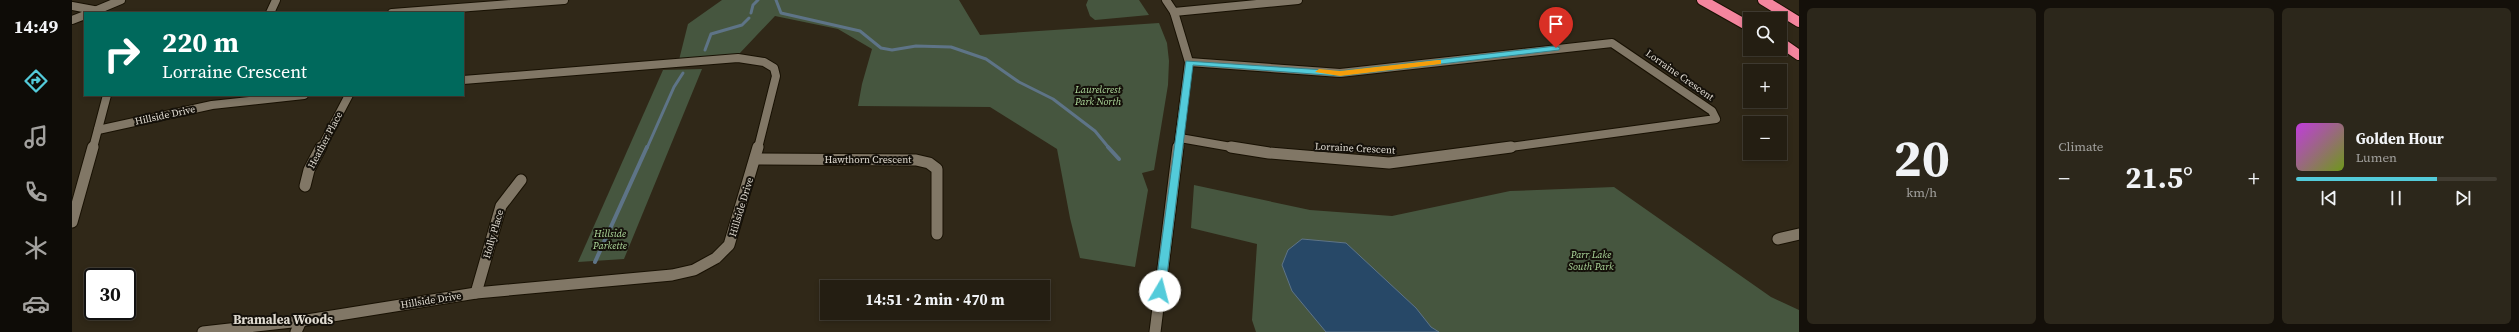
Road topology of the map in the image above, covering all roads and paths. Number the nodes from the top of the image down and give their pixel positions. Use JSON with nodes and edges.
{"nodes":[{"id":1,"x":121,"y":0,"type":"edge"},
{"id":2,"x":276,"y":0,"type":"edge"},
{"id":3,"x":564,"y":0,"type":"edge"},
{"id":4,"x":1166,"y":0,"type":"edge"},
{"id":5,"x":1298,"y":0,"type":"edge"},
{"id":6,"x":1702,"y":0,"type":"edge"},
{"id":7,"x":1713,"y":0,"type":"edge"},
{"id":8,"x":1763,"y":0,"type":"edge"},
{"id":9,"x":72,"y":6,"type":"edge"},
{"id":10,"x":97,"y":12,"type":"edge"},
{"id":11,"x":270,"y":12,"type":"edge"},
{"id":12,"x":405,"y":12,"type":"edge"},
{"id":13,"x":1174,"y":12,"type":"junction"},
{"id":14,"x":84,"y":15,"type":"edge"},
{"id":15,"x":1743,"y":19,"type":"edge"},
{"id":16,"x":72,"y":20,"type":"edge"},
{"id":17,"x":1799,"y":22,"type":"edge"},
{"id":18,"x":1743,"y":23,"type":"edge"},
{"id":19,"x":1787,"y":47,"type":"edge"},
{"id":20,"x":1799,"y":55,"type":"edge"},
{"id":21,"x":1189,"y":62,"type":"junction"},
{"id":22,"x":464,"y":80,"type":"edge"},
{"id":23,"x":106,"y":96,"type":"edge"},
{"id":24,"x":295,"y":96,"type":"edge"},
{"id":25,"x":348,"y":96,"type":"edge"},
{"id":26,"x":98,"y":130,"type":"junction"},
{"id":27,"x":1180,"y":138,"type":"junction"},
{"id":28,"x":755,"y":159,"type":"junction"},
{"id":29,"x":521,"y":180,"type":"dead end"},
{"id":30,"x":304,"y":186,"type":"dead end"},
{"id":31,"x":72,"y":222,"type":"edge"},
{"id":32,"x":937,"y":234,"type":"dead end"},
{"id":33,"x":1799,"y":234,"type":"edge"},
{"id":34,"x":1778,"y":239,"type":"dead end"},
{"id":35,"x":476,"y":293,"type":"junction"},
{"id":36,"x":301,"y":321,"type":"junction"},
{"id":37,"x":203,"y":332,"type":"edge"},
{"id":38,"x":296,"y":332,"type":"edge"},
{"id":39,"x":1155,"y":332,"type":"edge"}],
"edges":[{"from":1,"to":10,"type":"street"},
{"from":2,"to":11,"type":"street"},
{"from":3,"to":12,"type":"street"},
{"from":4,"to":13,"type":"street"},
{"from":5,"to":13,"type":"street"},
{"from":6,"to":18,"type":"highway"},
{"from":7,"to":15,"type":"highway"},
{"from":8,"to":17,"type":"highway"},
{"from":9,"to":10,"type":"street"},
{"from":13,"to":21,"type":"street"},
{"from":14,"to":16,"type":"street"},
{"from":19,"to":20,"type":"highway"},
{"from":21,"to":27,"type":"street"},
{"from":21,"to":27,"type":"street","name":"Lorraine Crescent"},
{"from":22,"to":28,"type":"street","name":"Hillside Drive"},
{"from":23,"to":26,"type":"street"},
{"from":24,"to":26,"type":"street","name":"Hillside Drive"},
{"from":25,"to":30,"type":"street","name":"Heather Place"},
{"from":26,"to":31,"type":"street"},
{"from":27,"to":39,"type":"street"},
{"from":28,"to":32,"type":"street","name":"Hawthorn Crescent"},
{"from":28,"to":35,"type":"street","name":"Hillside Drive"},
{"from":29,"to":35,"type":"street","name":"Holly Place"},
{"from":33,"to":34,"type":"street"},
{"from":35,"to":36,"type":"street","name":"Hillside Drive"},
{"from":36,"to":37,"type":"street","name":"Hillside Drive"},
{"from":36,"to":38,"type":"street"}]}
